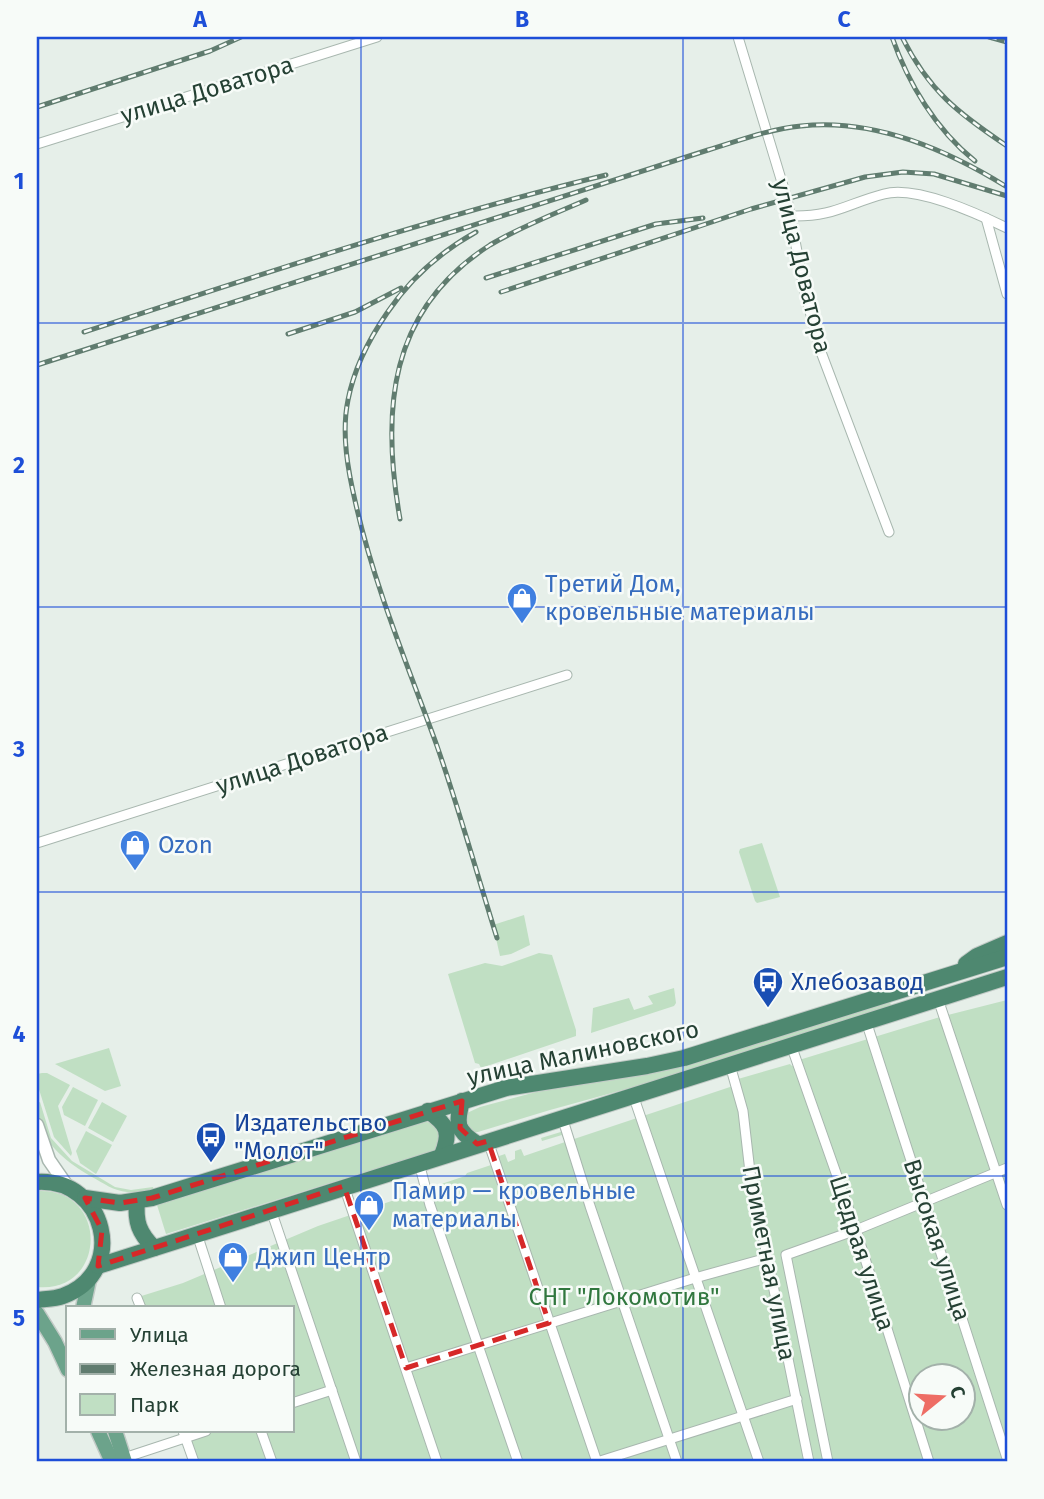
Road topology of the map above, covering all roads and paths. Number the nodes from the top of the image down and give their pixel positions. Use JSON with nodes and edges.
{"nodes":[{"id":1,"x":377,"y":37,"type":"edge"},
{"id":2,"x":738,"y":37,"type":"edge"},
{"id":3,"x":37,"y":145,"type":"edge"},
{"id":4,"x":791,"y":216,"type":"junction"},
{"id":5,"x":986,"y":218,"type":"junction"},
{"id":6,"x":1007,"y":228,"type":"edge"},
{"id":7,"x":1007,"y":294,"type":"edge"},
{"id":8,"x":889,"y":532,"type":"dead end"},
{"id":9,"x":568,"y":675,"type":"dead end"},
{"id":10,"x":37,"y":843,"type":"edge"},
{"id":11,"x":1007,"y":943,"type":"edge"},
{"id":12,"x":1007,"y":957,"type":"edge"},
{"id":13,"x":953,"y":975,"type":"junction"},
{"id":14,"x":1007,"y":977,"type":"edge"},
{"id":15,"x":1007,"y":989,"type":"edge"},
{"id":16,"x":959,"y":992,"type":"junction"},
{"id":17,"x":938,"y":999,"type":"junction"},
{"id":18,"x":866,"y":1021,"type":"junction"},
{"id":19,"x":791,"y":1045,"type":"junction"},
{"id":20,"x":730,"y":1065,"type":"junction"},
{"id":21,"x":634,"y":1095,"type":"junction"},
{"id":22,"x":463,"y":1101,"type":"junction"},
{"id":23,"x":428,"y":1111,"type":"junction"},
{"id":24,"x":562,"y":1117,"type":"junction"},
{"id":25,"x":37,"y":1126,"type":"edge"},
{"id":26,"x":483,"y":1142,"type":"junction"},
{"id":27,"x":443,"y":1155,"type":"junction"},
{"id":28,"x":419,"y":1163,"type":"junction"},
{"id":29,"x":1007,"y":1168,"type":"edge"},
{"id":30,"x":997,"y":1172,"type":"junction"},
{"id":31,"x":37,"y":1182,"type":"edge"},
{"id":32,"x":67,"y":1186,"type":"junction"},
{"id":33,"x":344,"y":1186,"type":"junction"},
{"id":34,"x":85,"y":1198,"type":"junction"},
{"id":35,"x":137,"y":1202,"type":"junction"},
{"id":36,"x":925,"y":1202,"type":"junction"},
{"id":37,"x":1007,"y":1205,"type":"edge"},
{"id":38,"x":271,"y":1210,"type":"junction"},
{"id":39,"x":856,"y":1230,"type":"junction"},
{"id":40,"x":197,"y":1234,"type":"junction"},
{"id":41,"x":153,"y":1248,"type":"junction"},
{"id":42,"x":767,"y":1258,"type":"junction"},
{"id":43,"x":93,"y":1273,"type":"junction"},
{"id":44,"x":695,"y":1278,"type":"junction"},
{"id":45,"x":137,"y":1297,"type":"dead end"},
{"id":46,"x":37,"y":1300,"type":"edge"},
{"id":47,"x":622,"y":1301,"type":"junction"},
{"id":48,"x":84,"y":1306,"type":"edge"},
{"id":49,"x":140,"y":1306,"type":"edge"},
{"id":50,"x":220,"y":1306,"type":"edge"},
{"id":51,"x":37,"y":1312,"type":"edge"},
{"id":52,"x":549,"y":1323,"type":"junction"},
{"id":53,"x":66,"y":1333,"type":"edge"},
{"id":54,"x":55,"y":1342,"type":"junction"},
{"id":55,"x":478,"y":1345,"type":"junction"},
{"id":56,"x":66,"y":1366,"type":"edge"},
{"id":57,"x":406,"y":1368,"type":"junction"},
{"id":58,"x":332,"y":1390,"type":"junction"},
{"id":59,"x":797,"y":1399,"type":"junction"},
{"id":60,"x":294,"y":1401,"type":"edge"},
{"id":61,"x":743,"y":1416,"type":"junction"},
{"id":62,"x":99,"y":1432,"type":"edge"},
{"id":63,"x":115,"y":1432,"type":"edge"},
{"id":64,"x":261,"y":1432,"type":"edge"},
{"id":65,"x":184,"y":1434,"type":"edge"},
{"id":66,"x":669,"y":1439,"type":"junction"},
{"id":67,"x":1007,"y":1458,"type":"edge"},
{"id":68,"x":120,"y":1461,"type":"edge"},
{"id":69,"x":194,"y":1462,"type":"edge"},
{"id":70,"x":272,"y":1462,"type":"edge"},
{"id":71,"x":356,"y":1462,"type":"edge"},
{"id":72,"x":437,"y":1462,"type":"edge"},
{"id":73,"x":518,"y":1462,"type":"edge"},
{"id":74,"x":597,"y":1462,"type":"edge"},
{"id":75,"x":677,"y":1462,"type":"edge"},
{"id":76,"x":759,"y":1462,"type":"edge"},
{"id":77,"x":810,"y":1462,"type":"edge"},
{"id":78,"x":828,"y":1462,"type":"edge"},
{"id":79,"x":929,"y":1462,"type":"edge"}],
"edges":[{"from":1,"to":3,"type":"street","name":"улица Доватора"},
{"from":2,"to":4,"type":"street","name":"улица Доватора"},
{"from":4,"to":5,"type":"street"},
{"from":4,"to":8,"type":"street","name":"улица Доватора"},
{"from":5,"to":6,"type":"street"},
{"from":5,"to":7,"type":"street"},
{"from":9,"to":10,"type":"street","name":"улица Доватора"},
{"from":11,"to":13,"type":"highway"},
{"from":12,"to":13,"type":"highway","name":"улица Малиновского"},
{"from":13,"to":22,"type":"highway","name":"улица Малиновского"},
{"from":14,"to":16,"type":"highway","name":"улица Малиновского"},
{"from":15,"to":16,"type":"highway"},
{"from":16,"to":17,"type":"highway","name":"улица Малиновского"},
{"from":17,"to":18,"type":"highway","name":"улица Малиновского"},
{"from":17,"to":30,"type":"street"},
{"from":18,"to":19,"type":"highway","name":"улица Малиновского"},
{"from":18,"to":36,"type":"street","name":"Высокая улица"},
{"from":19,"to":20,"type":"highway","name":"улица Малиновского"},
{"from":19,"to":39,"type":"street","name":"Щедрая улица"},
{"from":20,"to":21,"type":"highway","name":"улица Малиновского"},
{"from":20,"to":42,"type":"street","name":"Приметная улица"},
{"from":21,"to":24,"type":"highway","name":"улица Малиновского"},
{"from":21,"to":44,"type":"street"},
{"from":22,"to":23,"type":"highway","name":"улица Малиновского"},
{"from":22,"to":26,"type":"highway"},
{"from":23,"to":27,"type":"highway"},
{"from":23,"to":35,"type":"highway","name":"улица Малиновского"},
{"from":24,"to":26,"type":"highway","name":"улица Малиновского"},
{"from":24,"to":47,"type":"street"},
{"from":25,"to":32,"type":"street"},
{"from":26,"to":27,"type":"highway","name":"улица Малиновского"},
{"from":26,"to":52,"type":"street"},
{"from":27,"to":28,"type":"highway","name":"улица Малиновского"},
{"from":28,"to":33,"type":"highway","name":"улица Малиновского"},
{"from":28,"to":55,"type":"street"},
{"from":29,"to":30,"type":"street"},
{"from":30,"to":36,"type":"street"},
{"from":30,"to":37,"type":"street"},
{"from":31,"to":32,"type":"highway"},
{"from":32,"to":34,"type":"highway"},
{"from":33,"to":38,"type":"highway","name":"улица Малиновского"},
{"from":33,"to":57,"type":"street"},
{"from":34,"to":35,"type":"highway","name":"улица Малиновского"},
{"from":34,"to":43,"type":"highway"},
{"from":35,"to":41,"type":"highway"},
{"from":36,"to":39,"type":"street"},
{"from":36,"to":67,"type":"street","name":"Высокая улица"},
{"from":38,"to":40,"type":"highway","name":"улица Малиновского"},
{"from":38,"to":58,"type":"street"},
{"from":39,"to":78,"type":"street"},
{"from":39,"to":79,"type":"street","name":"Щедрая улица"},
{"from":40,"to":41,"type":"highway","name":"улица Малиновского"},
{"from":40,"to":50,"type":"street"},
{"from":41,"to":43,"type":"highway","name":"улица Малиновского"},
{"from":42,"to":44,"type":"street"},
{"from":42,"to":59,"type":"street","name":"Приметная улица"},
{"from":43,"to":46,"type":"highway","name":"улица Малиновского"},
{"from":43,"to":48,"type":"main road"},
{"from":44,"to":47,"type":"street"},
{"from":44,"to":61,"type":"street"},
{"from":45,"to":49,"type":"street"},
{"from":47,"to":52,"type":"street"},
{"from":47,"to":66,"type":"street"},
{"from":51,"to":54,"type":"main road"},
{"from":52,"to":55,"type":"street"},
{"from":52,"to":74,"type":"street"},
{"from":53,"to":54,"type":"main road"},
{"from":54,"to":56,"type":"main road"},
{"from":55,"to":57,"type":"street"},
{"from":55,"to":73,"type":"street"},
{"from":57,"to":72,"type":"street"},
{"from":58,"to":60,"type":"street"},
{"from":58,"to":71,"type":"street"},
{"from":59,"to":61,"type":"street"},
{"from":59,"to":77,"type":"street","name":"Приметная улица"},
{"from":61,"to":66,"type":"street"},
{"from":61,"to":76,"type":"street"},
{"from":62,"to":68,"type":"main road"},
{"from":63,"to":68,"type":"main road"},
{"from":64,"to":70,"type":"street"},
{"from":65,"to":68,"type":"street"},
{"from":65,"to":69,"type":"street"},
{"from":66,"to":74,"type":"street"},
{"from":66,"to":75,"type":"street"}]}
